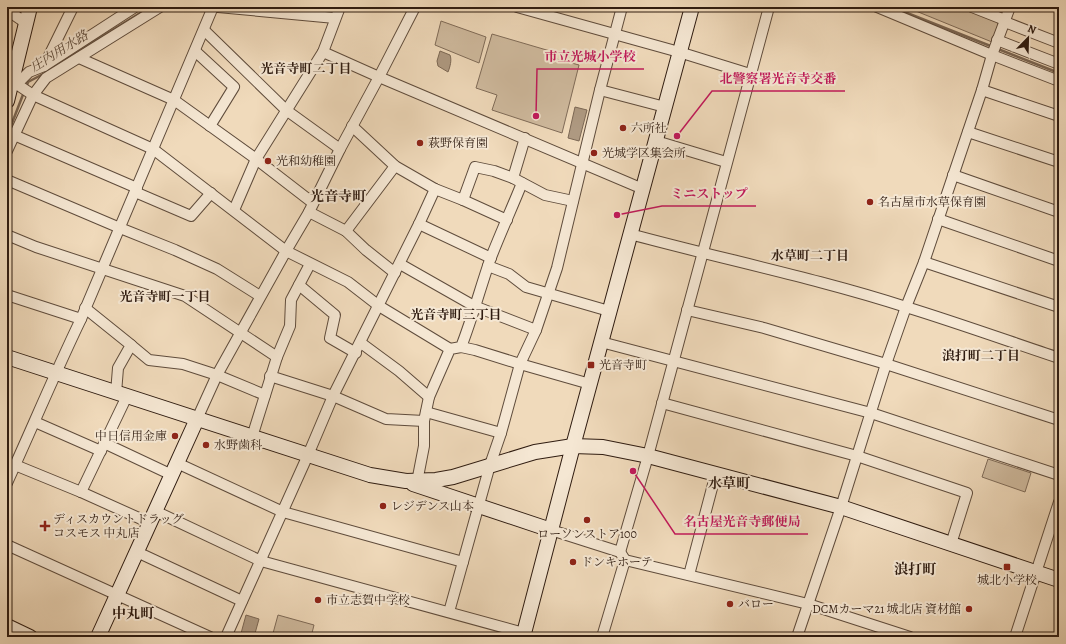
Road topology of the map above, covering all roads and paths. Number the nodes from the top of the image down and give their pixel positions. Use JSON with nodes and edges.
{"nodes":[{"id":1,"x":30,"y":7,"type":"edge"},
{"id":2,"x":73,"y":7,"type":"edge"},
{"id":3,"x":135,"y":7,"type":"edge"},
{"id":4,"x":160,"y":7,"type":"edge"},
{"id":5,"x":213,"y":7,"type":"edge"},
{"id":6,"x":218,"y":7,"type":"edge"},
{"id":7,"x":340,"y":7,"type":"edge"},
{"id":8,"x":415,"y":7,"type":"edge"},
{"id":9,"x":517,"y":7,"type":"edge"},
{"id":10,"x":557,"y":7,"type":"edge"},
{"id":11,"x":622,"y":7,"type":"edge"},
{"id":12,"x":692,"y":7,"type":"edge"},
{"id":13,"x":769,"y":7,"type":"edge"},
{"id":14,"x":877,"y":7,"type":"edge"},
{"id":15,"x":972,"y":7,"type":"edge"},
{"id":16,"x":1010,"y":7,"type":"edge"},
{"id":17,"x":7,"y":10,"type":"edge"},
{"id":18,"x":554,"y":17,"type":"junction"},
{"id":19,"x":335,"y":18,"type":"junction"},
{"id":20,"x":1005,"y":21,"type":"junction"},
{"id":21,"x":26,"y":22,"type":"junction"},
{"id":22,"x":204,"y":30,"type":"junction"},
{"id":23,"x":615,"y":34,"type":"junction"},
{"id":24,"x":1059,"y":43,"type":"edge"},
{"id":25,"x":994,"y":47,"type":"junction"},
{"id":26,"x":195,"y":51,"type":"junction"},
{"id":27,"x":323,"y":52,"type":"junction"},
{"id":28,"x":679,"y":52,"type":"junction"},
{"id":29,"x":79,"y":58,"type":"junction"},
{"id":30,"x":1059,"y":64,"type":"edge"},
{"id":31,"x":44,"y":66,"type":"junction"},
{"id":32,"x":750,"y":74,"type":"junction"},
{"id":33,"x":379,"y":77,"type":"junction"},
{"id":34,"x":14,"y":80,"type":"edge"},
{"id":35,"x":1059,"y":81,"type":"edge"},
{"id":36,"x":600,"y":90,"type":"junction"},
{"id":37,"x":982,"y":90,"type":"junction"},
{"id":38,"x":31,"y":93,"type":"junction"},
{"id":39,"x":174,"y":100,"type":"junction"},
{"id":40,"x":7,"y":101,"type":"edge"},
{"id":41,"x":665,"y":107,"type":"junction"},
{"id":42,"x":286,"y":110,"type":"junction"},
{"id":43,"x":1059,"y":116,"type":"edge"},
{"id":44,"x":210,"y":126,"type":"junction"},
{"id":45,"x":352,"y":126,"type":"junction"},
{"id":46,"x":968,"y":132,"type":"junction"},
{"id":47,"x":14,"y":135,"type":"junction"},
{"id":48,"x":524,"y":138,"type":"junction"},
{"id":49,"x":656,"y":141,"type":"junction"},
{"id":50,"x":154,"y":149,"type":"junction"},
{"id":51,"x":340,"y":149,"type":"junction"},
{"id":52,"x":7,"y":151,"type":"edge"},
{"id":53,"x":256,"y":159,"type":"junction"},
{"id":54,"x":726,"y":162,"type":"junction"},
{"id":55,"x":1059,"y":162,"type":"edge"},
{"id":56,"x":583,"y":163,"type":"junction"},
{"id":57,"x":395,"y":166,"type":"junction"},
{"id":58,"x":953,"y":175,"type":"junction"},
{"id":59,"x":7,"y":180,"type":"edge"},
{"id":60,"x":518,"y":180,"type":"junction"},
{"id":61,"x":435,"y":189,"type":"junction"},
{"id":62,"x":643,"y":189,"type":"junction"},
{"id":63,"x":136,"y":190,"type":"junction"},
{"id":64,"x":211,"y":193,"type":"junction"},
{"id":65,"x":463,"y":200,"type":"junction"},
{"id":66,"x":573,"y":201,"type":"junction"},
{"id":67,"x":311,"y":207,"type":"junction"},
{"id":68,"x":234,"y":210,"type":"junction"},
{"id":69,"x":1059,"y":212,"type":"edge"},
{"id":70,"x":938,"y":219,"type":"junction"},
{"id":71,"x":507,"y":220,"type":"junction"},
{"id":72,"x":419,"y":224,"type":"junction"},
{"id":73,"x":120,"y":228,"type":"junction"},
{"id":74,"x":346,"y":231,"type":"junction"},
{"id":75,"x":630,"y":234,"type":"junction"},
{"id":76,"x":7,"y":235,"type":"edge"},
{"id":77,"x":286,"y":251,"type":"junction"},
{"id":78,"x":702,"y":253,"type":"junction"},
{"id":79,"x":1059,"y":261,"type":"edge"},
{"id":80,"x":490,"y":262,"type":"junction"},
{"id":81,"x":924,"y":262,"type":"junction"},
{"id":82,"x":310,"y":264,"type":"junction"},
{"id":83,"x":398,"y":268,"type":"junction"},
{"id":84,"x":102,"y":270,"type":"junction"},
{"id":85,"x":299,"y":285,"type":"junction"},
{"id":86,"x":549,"y":294,"type":"junction"},
{"id":87,"x":7,"y":295,"type":"edge"},
{"id":88,"x":260,"y":296,"type":"junction"},
{"id":89,"x":379,"y":306,"type":"junction"},
{"id":90,"x":474,"y":306,"type":"junction"},
{"id":91,"x":906,"y":307,"type":"junction"},
{"id":92,"x":1059,"y":307,"type":"edge"},
{"id":93,"x":85,"y":308,"type":"junction"},
{"id":94,"x":687,"y":310,"type":"junction"},
{"id":95,"x":609,"y":311,"type":"junction"},
{"id":96,"x":81,"y":319,"type":"junction"},
{"id":97,"x":536,"y":330,"type":"junction"},
{"id":98,"x":240,"y":332,"type":"junction"},
{"id":99,"x":601,"y":342,"type":"junction"},
{"id":100,"x":131,"y":345,"type":"junction"},
{"id":101,"x":461,"y":347,"type":"junction"},
{"id":102,"x":358,"y":348,"type":"junction"},
{"id":103,"x":450,"y":349,"type":"junction"},
{"id":104,"x":7,"y":357,"type":"edge"},
{"id":105,"x":277,"y":357,"type":"junction"},
{"id":106,"x":1059,"y":358,"type":"edge"},
{"id":107,"x":673,"y":361,"type":"junction"},
{"id":108,"x":520,"y":364,"type":"junction"},
{"id":109,"x":886,"y":364,"type":"junction"},
{"id":110,"x":56,"y":373,"type":"junction"},
{"id":111,"x":217,"y":375,"type":"junction"},
{"id":112,"x":270,"y":376,"type":"junction"},
{"id":113,"x":590,"y":384,"type":"junction"},
{"id":114,"x":122,"y":394,"type":"junction"},
{"id":115,"x":265,"y":395,"type":"junction"},
{"id":116,"x":334,"y":396,"type":"junction"},
{"id":117,"x":429,"y":397,"type":"junction"},
{"id":118,"x":662,"y":403,"type":"junction"},
{"id":119,"x":871,"y":413,"type":"junction"},
{"id":120,"x":425,"y":416,"type":"junction"},
{"id":121,"x":197,"y":419,"type":"junction"},
{"id":122,"x":1059,"y":420,"type":"edge"},
{"id":123,"x":35,"y":422,"type":"junction"},
{"id":124,"x":501,"y":433,"type":"junction"},
{"id":125,"x":252,"y":437,"type":"junction"},
{"id":126,"x":573,"y":446,"type":"junction"},
{"id":127,"x":103,"y":447,"type":"junction"},
{"id":128,"x":308,"y":455,"type":"junction"},
{"id":129,"x":648,"y":456,"type":"junction"},
{"id":130,"x":857,"y":456,"type":"junction"},
{"id":131,"x":15,"y":465,"type":"junction"},
{"id":132,"x":490,"y":465,"type":"junction"},
{"id":133,"x":174,"y":469,"type":"junction"},
{"id":134,"x":716,"y":473,"type":"junction"},
{"id":135,"x":1059,"y":475,"type":"edge"},
{"id":136,"x":411,"y":482,"type":"junction"},
{"id":137,"x":7,"y":483,"type":"edge"},
{"id":138,"x":81,"y":492,"type":"junction"},
{"id":139,"x":1059,"y":502,"type":"edge"},
{"id":140,"x":478,"y":507,"type":"junction"},
{"id":141,"x":841,"y":507,"type":"junction"},
{"id":142,"x":283,"y":512,"type":"junction"},
{"id":143,"x":153,"y":517,"type":"junction"},
{"id":144,"x":551,"y":530,"type":"junction"},
{"id":145,"x":951,"y":544,"type":"junction"},
{"id":146,"x":7,"y":546,"type":"edge"},
{"id":147,"x":137,"y":552,"type":"junction"},
{"id":148,"x":623,"y":556,"type":"junction"},
{"id":149,"x":261,"y":561,"type":"junction"},
{"id":150,"x":463,"y":562,"type":"junction"},
{"id":151,"x":1035,"y":572,"type":"junction"},
{"id":152,"x":689,"y":575,"type":"junction"},
{"id":153,"x":1059,"y":580,"type":"edge"},
{"id":154,"x":117,"y":595,"type":"junction"},
{"id":155,"x":242,"y":601,"type":"junction"},
{"id":156,"x":808,"y":604,"type":"junction"},
{"id":157,"x":449,"y":612,"type":"junction"},
{"id":158,"x":7,"y":626,"type":"edge"},
{"id":159,"x":523,"y":635,"type":"edge"},
{"id":160,"x":30,"y":637,"type":"edge"},
{"id":161,"x":98,"y":637,"type":"edge"},
{"id":162,"x":210,"y":637,"type":"edge"},
{"id":163,"x":226,"y":637,"type":"edge"},
{"id":164,"x":602,"y":637,"type":"edge"},
{"id":165,"x":797,"y":637,"type":"edge"},
{"id":166,"x":910,"y":637,"type":"edge"},
{"id":167,"x":1015,"y":637,"type":"edge"}],
"edges":[{"from":1,"to":21,"type":"street"},
{"from":2,"to":31,"type":"street"},
{"from":3,"to":31,"type":"street"},
{"from":4,"to":29,"type":"street"},
{"from":5,"to":22,"type":"street"},
{"from":6,"to":19,"type":"street"},
{"from":7,"to":19,"type":"street"},
{"from":8,"to":33,"type":"street"},
{"from":9,"to":18,"type":"street"},
{"from":10,"to":18,"type":"street"},
{"from":11,"to":23,"type":"street"},
{"from":12,"to":28,"type":"street"},
{"from":13,"to":32,"type":"street"},
{"from":14,"to":25,"type":"street"},
{"from":15,"to":20,"type":"street"},
{"from":16,"to":20,"type":"street"},
{"from":17,"to":21,"type":"street"},
{"from":18,"to":23,"type":"street"},
{"from":19,"to":27,"type":"street"},
{"from":20,"to":24,"type":"street"},
{"from":20,"to":25,"type":"street"},
{"from":21,"to":34,"type":"street"},
{"from":22,"to":26,"type":"street"},
{"from":22,"to":42,"type":"street"},
{"from":23,"to":28,"type":"street"},
{"from":23,"to":36,"type":"street"},
{"from":25,"to":30,"type":"street"},
{"from":25,"to":35,"type":"street"},
{"from":25,"to":37,"type":"street"},
{"from":26,"to":39,"type":"street"},
{"from":26,"to":44,"type":"street"},
{"from":27,"to":33,"type":"street"},
{"from":27,"to":42,"type":"street"},
{"from":28,"to":32,"type":"street"},
{"from":28,"to":41,"type":"street"},
{"from":29,"to":38,"type":"street"},
{"from":29,"to":39,"type":"street"},
{"from":31,"to":34,"type":"street"},
{"from":32,"to":54,"type":"street"},
{"from":33,"to":45,"type":"street"},
{"from":33,"to":48,"type":"street"},
{"from":34,"to":38,"type":"street"},
{"from":34,"to":40,"type":"street"},
{"from":36,"to":41,"type":"street"},
{"from":36,"to":56,"type":"street"},
{"from":37,"to":43,"type":"street"},
{"from":37,"to":46,"type":"street"},
{"from":38,"to":47,"type":"street"},
{"from":38,"to":50,"type":"street"},
{"from":39,"to":44,"type":"street"},
{"from":39,"to":50,"type":"street"},
{"from":41,"to":49,"type":"street"},
{"from":42,"to":51,"type":"street"},
{"from":42,"to":53,"type":"street"},
{"from":44,"to":53,"type":"street"},
{"from":45,"to":51,"type":"street"},
{"from":45,"to":57,"type":"street"},
{"from":46,"to":55,"type":"street"},
{"from":46,"to":58,"type":"street"},
{"from":47,"to":52,"type":"street"},
{"from":47,"to":63,"type":"street"},
{"from":48,"to":56,"type":"street"},
{"from":48,"to":60,"type":"street"},
{"from":49,"to":54,"type":"street"},
{"from":49,"to":62,"type":"street"},
{"from":50,"to":63,"type":"street"},
{"from":50,"to":64,"type":"street"},
{"from":51,"to":67,"type":"street"},
{"from":53,"to":67,"type":"street"},
{"from":53,"to":68,"type":"street"},
{"from":54,"to":78,"type":"street"},
{"from":56,"to":62,"type":"street"},
{"from":56,"to":66,"type":"street"},
{"from":57,"to":61,"type":"street"},
{"from":57,"to":74,"type":"street"},
{"from":58,"to":69,"type":"street"},
{"from":58,"to":70,"type":"street"},
{"from":59,"to":73,"type":"street"},
{"from":60,"to":65,"type":"street"},
{"from":60,"to":66,"type":"street"},
{"from":60,"to":71,"type":"street"},
{"from":61,"to":65,"type":"street"},
{"from":61,"to":72,"type":"street"},
{"from":62,"to":75,"type":"street"},
{"from":63,"to":64,"type":"street"},
{"from":63,"to":73,"type":"street"},
{"from":64,"to":68,"type":"street"},
{"from":65,"to":71,"type":"street"},
{"from":66,"to":86,"type":"street"},
{"from":67,"to":74,"type":"street"},
{"from":67,"to":77,"type":"street"},
{"from":68,"to":77,"type":"street"},
{"from":70,"to":79,"type":"street"},
{"from":70,"to":81,"type":"street"},
{"from":71,"to":80,"type":"street"},
{"from":72,"to":80,"type":"street"},
{"from":72,"to":83,"type":"street"},
{"from":73,"to":84,"type":"street"},
{"from":73,"to":88,"type":"street"},
{"from":74,"to":83,"type":"street"},
{"from":75,"to":78,"type":"street"},
{"from":75,"to":95,"type":"street"},
{"from":76,"to":84,"type":"street"},
{"from":77,"to":82,"type":"street"},
{"from":77,"to":88,"type":"street"},
{"from":78,"to":91,"type":"street"},
{"from":78,"to":94,"type":"street"},
{"from":80,"to":86,"type":"street"},
{"from":80,"to":90,"type":"street"},
{"from":81,"to":91,"type":"street"},
{"from":81,"to":92,"type":"street"},
{"from":82,"to":85,"type":"street"},
{"from":82,"to":89,"type":"street"},
{"from":83,"to":89,"type":"street"},
{"from":83,"to":90,"type":"street"},
{"from":84,"to":93,"type":"street"},
{"from":84,"to":98,"type":"street"},
{"from":85,"to":102,"type":"street"},
{"from":85,"to":105,"type":"street"},
{"from":86,"to":95,"type":"street"},
{"from":86,"to":97,"type":"street"},
{"from":87,"to":96,"type":"street"},
{"from":88,"to":98,"type":"street"},
{"from":89,"to":102,"type":"street"},
{"from":89,"to":103,"type":"street"},
{"from":90,"to":97,"type":"street"},
{"from":90,"to":101,"type":"street"},
{"from":91,"to":106,"type":"street"},
{"from":91,"to":109,"type":"street"},
{"from":93,"to":96,"type":"street"},
{"from":93,"to":100,"type":"street"},
{"from":94,"to":107,"type":"street"},
{"from":94,"to":109,"type":"street"},
{"from":95,"to":99,"type":"street"},
{"from":96,"to":110,"type":"street"},
{"from":97,"to":108,"type":"street"},
{"from":98,"to":105,"type":"street"},
{"from":98,"to":111,"type":"street"},
{"from":99,"to":107,"type":"street"},
{"from":99,"to":113,"type":"street"},
{"from":100,"to":111,"type":"street"},
{"from":100,"to":114,"type":"street"},
{"from":101,"to":103,"type":"street"},
{"from":101,"to":108,"type":"street"},
{"from":102,"to":116,"type":"street"},
{"from":102,"to":117,"type":"street"},
{"from":103,"to":117,"type":"street"},
{"from":104,"to":110,"type":"street"},
{"from":105,"to":112,"type":"street"},
{"from":107,"to":118,"type":"street"},
{"from":107,"to":119,"type":"street"},
{"from":108,"to":113,"type":"street"},
{"from":108,"to":124,"type":"street"},
{"from":109,"to":119,"type":"street"},
{"from":109,"to":122,"type":"street"},
{"from":110,"to":114,"type":"street"},
{"from":110,"to":123,"type":"street"},
{"from":111,"to":115,"type":"street"},
{"from":111,"to":121,"type":"street"},
{"from":112,"to":115,"type":"street"},
{"from":112,"to":116,"type":"street"},
{"from":113,"to":126,"type":"street"},
{"from":114,"to":121,"type":"street"},
{"from":114,"to":127,"type":"street"},
{"from":115,"to":125,"type":"street"},
{"from":116,"to":120,"type":"street"},
{"from":116,"to":128,"type":"street"},
{"from":117,"to":120,"type":"street"},
{"from":118,"to":129,"type":"street"},
{"from":118,"to":130,"type":"street"},
{"from":119,"to":130,"type":"street"},
{"from":119,"to":135,"type":"street"},
{"from":120,"to":124,"type":"street"},
{"from":120,"to":136,"type":"street"},
{"from":121,"to":125,"type":"street"},
{"from":121,"to":133,"type":"street"},
{"from":123,"to":127,"type":"street"},
{"from":123,"to":131,"type":"street"},
{"from":124,"to":132,"type":"street"},
{"from":125,"to":128,"type":"street"},
{"from":126,"to":129,"type":"street"},
{"from":126,"to":132,"type":"street"},
{"from":126,"to":144,"type":"street"},
{"from":127,"to":133,"type":"street"},
{"from":127,"to":138,"type":"street"},
{"from":128,"to":136,"type":"street"},
{"from":128,"to":142,"type":"street"},
{"from":129,"to":134,"type":"street"},
{"from":129,"to":148,"type":"street"},
{"from":130,"to":141,"type":"street"},
{"from":130,"to":145,"type":"street"},
{"from":131,"to":137,"type":"street"},
{"from":131,"to":138,"type":"street"},
{"from":132,"to":136,"type":"street"},
{"from":132,"to":140,"type":"street"},
{"from":133,"to":142,"type":"street"},
{"from":133,"to":143,"type":"street"},
{"from":134,"to":141,"type":"street"},
{"from":134,"to":152,"type":"street"},
{"from":136,"to":140,"type":"street"},
{"from":138,"to":143,"type":"street"},
{"from":139,"to":151,"type":"street"},
{"from":140,"to":144,"type":"street"},
{"from":140,"to":150,"type":"street"},
{"from":141,"to":145,"type":"street"},
{"from":141,"to":156,"type":"street"},
{"from":142,"to":149,"type":"street"},
{"from":142,"to":150,"type":"street"},
{"from":143,"to":147,"type":"street"},
{"from":143,"to":149,"type":"street"},
{"from":144,"to":148,"type":"street"},
{"from":144,"to":159,"type":"street"},
{"from":145,"to":151,"type":"street"},
{"from":146,"to":154,"type":"street"},
{"from":147,"to":154,"type":"street"},
{"from":147,"to":155,"type":"street"},
{"from":148,"to":152,"type":"street"},
{"from":148,"to":164,"type":"street"},
{"from":149,"to":155,"type":"street"},
{"from":149,"to":157,"type":"street"},
{"from":150,"to":157,"type":"street"},
{"from":151,"to":153,"type":"street"},
{"from":151,"to":167,"type":"street"},
{"from":152,"to":156,"type":"street"},
{"from":154,"to":161,"type":"street"},
{"from":154,"to":162,"type":"street"},
{"from":155,"to":163,"type":"street"},
{"from":156,"to":165,"type":"street"},
{"from":156,"to":166,"type":"street"},
{"from":157,"to":159,"type":"street"},
{"from":158,"to":160,"type":"street"}]}
